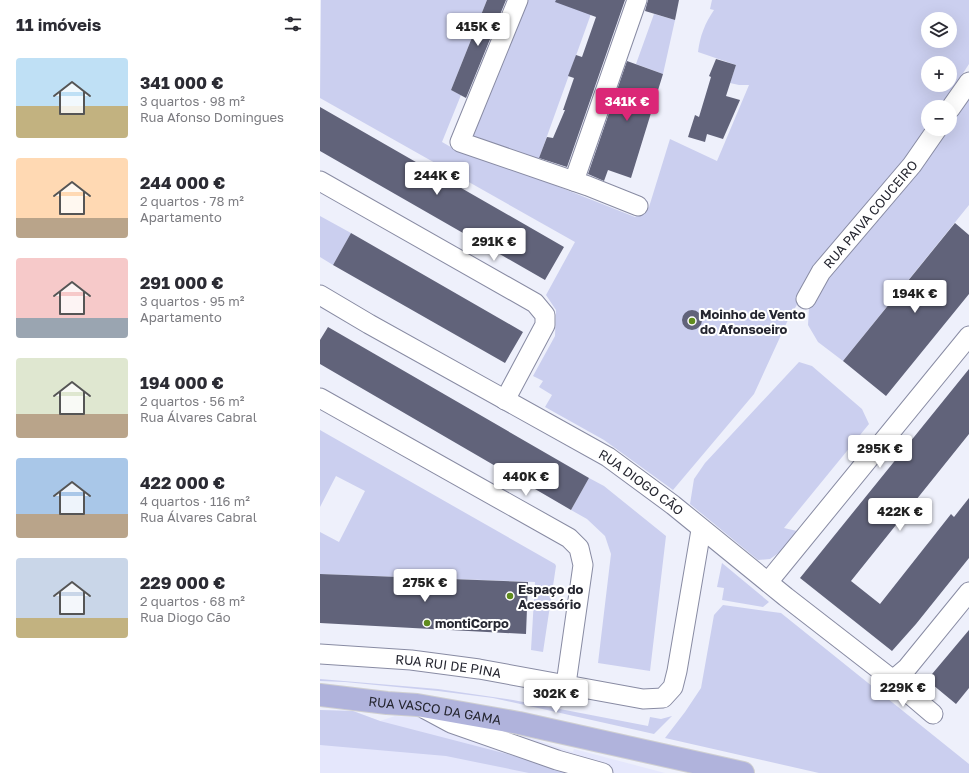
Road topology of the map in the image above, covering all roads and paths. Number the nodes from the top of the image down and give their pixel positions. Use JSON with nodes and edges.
{"nodes":[{"id":1,"x":518,"y":0,"type":"edge"},
{"id":2,"x":637,"y":0,"type":"edge"},
{"id":3,"x":969,"y":82,"type":"edge"},
{"id":4,"x":956,"y":100,"type":"edge"},
{"id":5,"x":932,"y":136,"type":"edge"},
{"id":6,"x":320,"y":181,"type":"edge"},
{"id":7,"x":581,"y":183,"type":"junction"},
{"id":8,"x":638,"y":206,"type":"dead end"},
{"id":9,"x":320,"y":295,"type":"edge"},
{"id":10,"x":806,"y":299,"type":"dead end"},
{"id":11,"x":965,"y":348,"type":"edge"},
{"id":12,"x":320,"y":398,"type":"edge"},
{"id":13,"x":505,"y":400,"type":"junction"},
{"id":14,"x":701,"y":530,"type":"junction"},
{"id":15,"x":768,"y":582,"type":"junction"},
{"id":16,"x":969,"y":592,"type":"edge"},
{"id":17,"x":320,"y":654,"type":"edge"},
{"id":18,"x":893,"y":680,"type":"junction"},
{"id":19,"x":566,"y":684,"type":"junction"},
{"id":20,"x":320,"y":695,"type":"edge"},
{"id":21,"x":361,"y":700,"type":"junction"},
{"id":22,"x":320,"y":702,"type":"edge"},
{"id":23,"x":417,"y":705,"type":"junction"},
{"id":24,"x":933,"y":714,"type":"dead end"},
{"id":25,"x":603,"y":773,"type":"edge"},
{"id":26,"x":743,"y":773,"type":"edge"}],
"edges":[{"from":1,"to":7,"type":"street"},
{"from":2,"to":7,"type":"street"},
{"from":3,"to":4,"type":"street"},
{"from":5,"to":10,"type":"street","name":"RUA PAIVA COUCEIRO"},
{"from":6,"to":13,"type":"street"},
{"from":7,"to":8,"type":"street"},
{"from":9,"to":13,"type":"street","name":"RUA DIOGO CÃO"},
{"from":11,"to":15,"type":"street"},
{"from":12,"to":19,"type":"street"},
{"from":13,"to":14,"type":"street","name":"RUA DIOGO CÃO"},
{"from":14,"to":15,"type":"street","name":"RUA DIOGO CÃO"},
{"from":14,"to":19,"type":"street","name":"RUA RUI DE PINA"},
{"from":15,"to":18,"type":"street","name":"RUA DIOGO CÃO"},
{"from":16,"to":18,"type":"street"},
{"from":17,"to":19,"type":"street","name":"RUA RUI DE PINA"},
{"from":18,"to":24,"type":"street","name":"RUA DIOGO CÃO"},
{"from":20,"to":21,"type":"main road","name":"RUA VASCO DA GAMA"},
{"from":21,"to":22,"type":"main road","name":"RUA VASCO DA GAMA"},
{"from":21,"to":23,"type":"main road","name":"RUA VASCO DA GAMA"},
{"from":23,"to":25,"type":"street"},
{"from":23,"to":26,"type":"main road","name":"RUA VASCO DA GAMA"}]}
